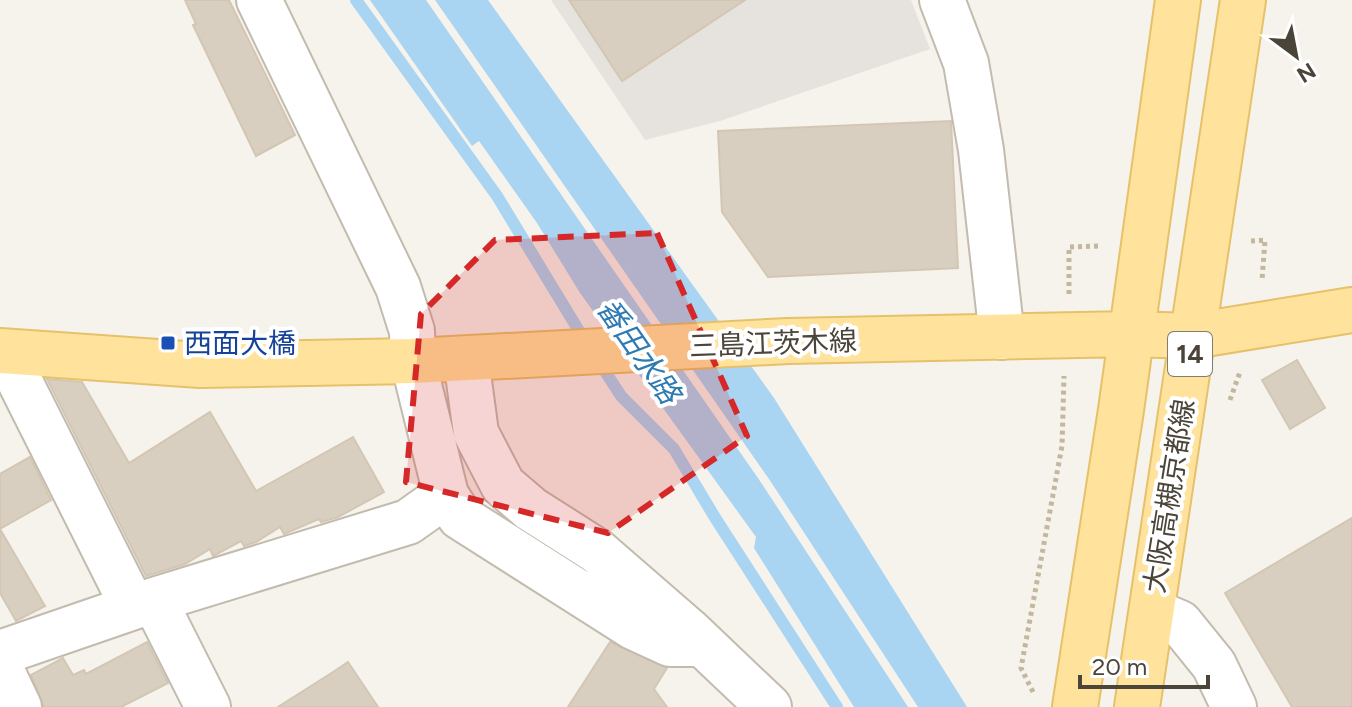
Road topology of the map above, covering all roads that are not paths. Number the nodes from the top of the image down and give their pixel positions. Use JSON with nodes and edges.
{"nodes":[{"id":1,"x":259,"y":0,"type":"edge"},
{"id":2,"x":942,"y":0,"type":"edge"},
{"id":3,"x":1178,"y":0,"type":"edge"},
{"id":4,"x":1243,"y":0,"type":"edge"},
{"id":5,"x":1352,"y":310,"type":"edge"},
{"id":6,"x":1130,"y":334,"type":"junction"},
{"id":7,"x":1193,"y":336,"type":"junction"},
{"id":8,"x":1002,"y":337,"type":"junction"},
{"id":9,"x":2,"y":352,"type":"edge"},
{"id":10,"x":466,"y":359,"type":"junction"},
{"id":11,"x":413,"y":361,"type":"junction"},
{"id":12,"x":446,"y":495,"type":"junction"},
{"id":13,"x":144,"y":603,"type":"junction"},
{"id":14,"x":1152,"y":611,"type":"junction"},
{"id":15,"x":703,"y":644,"type":"junction"},
{"id":16,"x":0,"y":653,"type":"edge"},
{"id":17,"x":0,"y":667,"type":"edge"},
{"id":18,"x":1057,"y":705,"type":"edge"},
{"id":19,"x":19,"y":707,"type":"edge"},
{"id":20,"x":208,"y":707,"type":"edge"},
{"id":21,"x":769,"y":707,"type":"edge"},
{"id":22,"x":1137,"y":707,"type":"edge"},
{"id":23,"x":1234,"y":707,"type":"edge"}],
"edges":[{"from":1,"to":11,"type":"street"},
{"from":2,"to":8,"type":"street"},
{"from":3,"to":6,"type":"main road","number":"14"},
{"from":4,"to":7,"type":"main road","name":"大阪高槻京都線","number":"14"},
{"from":5,"to":7,"type":"main road","name":"三島江茨木線"},
{"from":6,"to":7,"type":"main road","name":"三島江茨木線"},
{"from":6,"to":8,"type":"main road","name":"三島江茨木線"},
{"from":6,"to":18,"type":"main road","number":"14"},
{"from":7,"to":14,"type":"main road","name":"大阪高槻京都線","number":"14"},
{"from":8,"to":10,"type":"main road","name":"三島江茨木線"},
{"from":9,"to":11,"type":"main road","name":"三島江茨木線"},
{"from":9,"to":13,"type":"street"},
{"from":10,"to":11,"type":"main road","name":"三島江茨木線"},
{"from":10,"to":15,"type":"street"},
{"from":11,"to":12,"type":"street"},
{"from":12,"to":13,"type":"street"},
{"from":12,"to":15,"type":"street"},
{"from":13,"to":16,"type":"street"},
{"from":13,"to":20,"type":"street"},
{"from":14,"to":22,"type":"main road","name":"大阪高槻京都線","number":"14"},
{"from":14,"to":23,"type":"street"},
{"from":15,"to":21,"type":"street"},
{"from":17,"to":19,"type":"street"}]}
